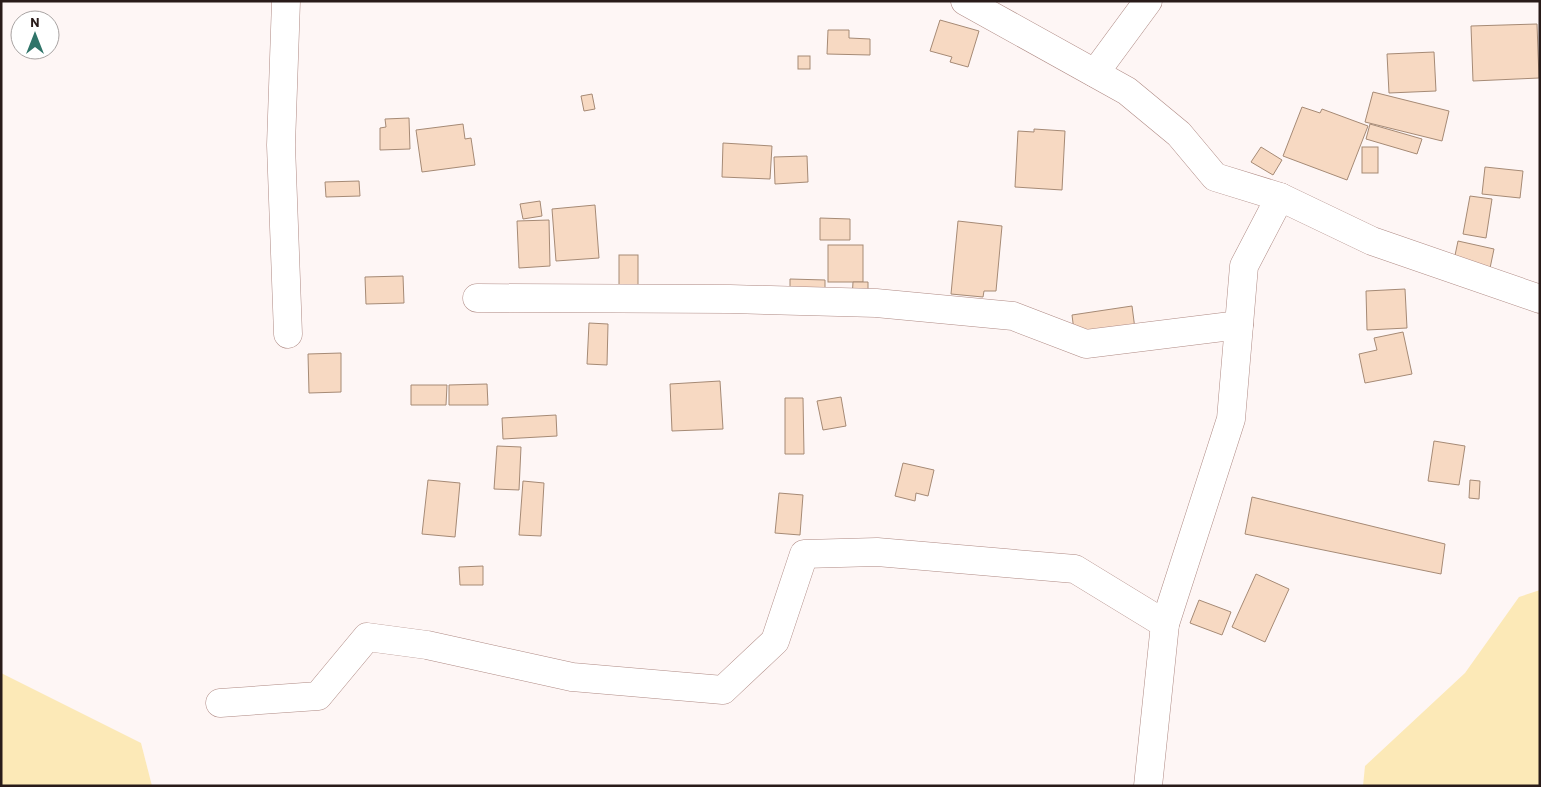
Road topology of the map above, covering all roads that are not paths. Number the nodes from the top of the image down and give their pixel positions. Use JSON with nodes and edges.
{"nodes":[{"id":1,"x":286,"y":1,"type":"edge"},
{"id":2,"x":965,"y":1,"type":"edge"},
{"id":3,"x":1148,"y":1,"type":"edge"},
{"id":4,"x":1095,"y":73,"type":"junction"},
{"id":5,"x":1280,"y":197,"type":"junction"},
{"id":6,"x":477,"y":298,"type":"dead end"},
{"id":7,"x":1540,"y":299,"type":"edge"},
{"id":8,"x":1239,"y":325,"type":"junction"},
{"id":9,"x":288,"y":334,"type":"dead end"},
{"id":10,"x":1165,"y":624,"type":"junction"},
{"id":11,"x":220,"y":703,"type":"dead end"},
{"id":12,"x":1148,"y":786,"type":"edge"}],
"edges":[{"from":1,"to":9,"type":"street"},
{"from":2,"to":4,"type":"street"},
{"from":3,"to":4,"type":"street"},
{"from":4,"to":5,"type":"street"},
{"from":5,"to":7,"type":"street"},
{"from":5,"to":8,"type":"street"},
{"from":6,"to":8,"type":"street"},
{"from":8,"to":10,"type":"street"},
{"from":10,"to":11,"type":"street"},
{"from":10,"to":12,"type":"street"}]}
